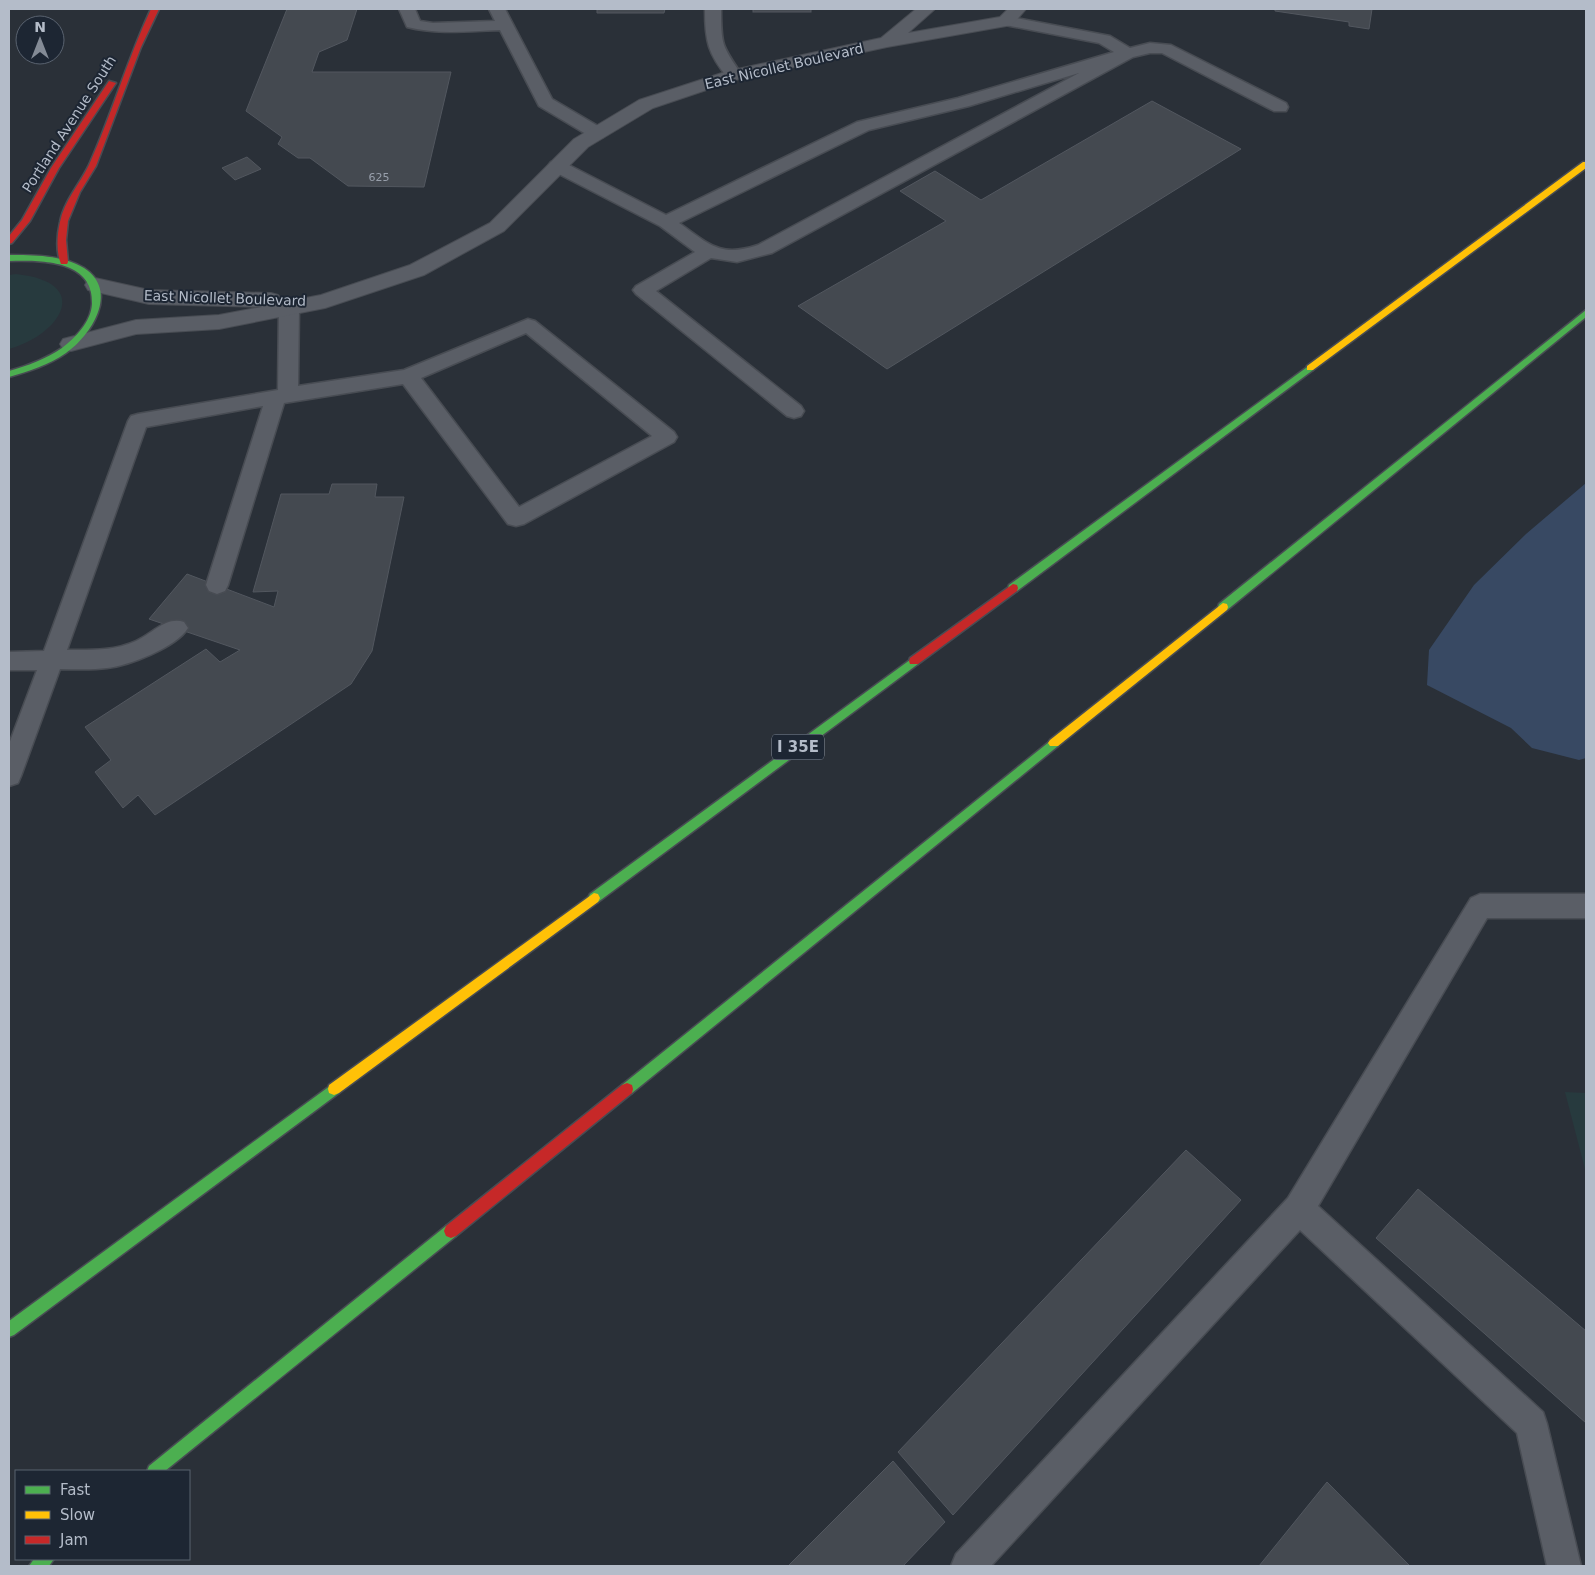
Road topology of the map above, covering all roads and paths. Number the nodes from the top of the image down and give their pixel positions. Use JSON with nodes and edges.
{"nodes":[{"id":1,"x":155,"y":9,"type":"edge"},
{"id":2,"x":407,"y":9,"type":"edge"},
{"id":3,"x":497,"y":9,"type":"edge"},
{"id":4,"x":713,"y":9,"type":"edge"},
{"id":5,"x":926,"y":9,"type":"edge"},
{"id":6,"x":1012,"y":15,"type":"edge"},
{"id":7,"x":505,"y":24,"type":"junction"},
{"id":8,"x":887,"y":42,"type":"junction"},
{"id":9,"x":136,"y":47,"type":"junction"},
{"id":10,"x":1128,"y":52,"type":"junction"},
{"id":11,"x":734,"y":75,"type":"junction"},
{"id":12,"x":1280,"y":107,"type":"dead end"},
{"id":13,"x":597,"y":133,"type":"junction"},
{"id":14,"x":1586,"y":164,"type":"edge"},
{"id":15,"x":557,"y":166,"type":"junction"},
{"id":16,"x":666,"y":222,"type":"junction"},
{"id":17,"x":9,"y":241,"type":"edge"},
{"id":18,"x":708,"y":252,"type":"junction"},
{"id":19,"x":9,"y":258,"type":"edge"},
{"id":20,"x":64,"y":262,"type":"junction"},
{"id":21,"x":95,"y":286,"type":"junction"},
{"id":22,"x":325,"y":301,"type":"junction"},
{"id":23,"x":289,"y":308,"type":"junction"},
{"id":24,"x":1586,"y":313,"type":"edge"},
{"id":25,"x":71,"y":344,"type":"junction"},
{"id":26,"x":9,"y":375,"type":"edge"},
{"id":27,"x":408,"y":376,"type":"junction"},
{"id":28,"x":282,"y":396,"type":"junction"},
{"id":29,"x":794,"y":411,"type":"dead end"},
{"id":30,"x":217,"y":585,"type":"dead end"},
{"id":31,"x":176,"y":628,"type":"dead end"},
{"id":32,"x":52,"y":660,"type":"junction"},
{"id":33,"x":9,"y":661,"type":"edge"},
{"id":34,"x":9,"y":776,"type":"edge"},
{"id":35,"x":1586,"y":906,"type":"edge"},
{"id":36,"x":1299,"y":1209,"type":"junction"},
{"id":37,"x":9,"y":1330,"type":"edge"},
{"id":38,"x":155,"y":1470,"type":"edge"},
{"id":39,"x":968,"y":1566,"type":"edge"},
{"id":40,"x":1564,"y":1566,"type":"edge"}],
"edges":[{"from":1,"to":9,"type":"main road","name":"Portland Avenue South"},
{"from":2,"to":7,"type":"lane"},
{"from":3,"to":7,"type":"lane"},
{"from":4,"to":11,"type":"lane"},
{"from":5,"to":8,"type":"street","name":"East Nicollet Boulevard"},
{"from":6,"to":8,"type":"street","name":"East Nicollet Boulevard"},
{"from":6,"to":10,"type":"lane"},
{"from":7,"to":13,"type":"lane"},
{"from":8,"to":11,"type":"street","name":"East Nicollet Boulevard"},
{"from":9,"to":17,"type":"main road","name":"Portland Avenue South"},
{"from":9,"to":20,"type":"main road","name":"Portland Avenue South"},
{"from":10,"to":12,"type":"lane"},
{"from":10,"to":16,"type":"lane"},
{"from":10,"to":18,"type":"lane"},
{"from":11,"to":13,"type":"street","name":"East Nicollet Boulevard"},
{"from":13,"to":15,"type":"street","name":"East Nicollet Boulevard"},
{"from":14,"to":37,"type":"main road","number":"I 35E"},
{"from":15,"to":16,"type":"lane"},
{"from":15,"to":22,"type":"street","name":"East Nicollet Boulevard"},
{"from":16,"to":18,"type":"lane"},
{"from":18,"to":29,"type":"lane"},
{"from":19,"to":20,"type":"main road"},
{"from":20,"to":21,"type":"main road"},
{"from":21,"to":22,"type":"street","name":"East Nicollet Boulevard"},
{"from":21,"to":25,"type":"main road"},
{"from":22,"to":23,"type":"street","name":"East Nicollet Boulevard"},
{"from":23,"to":25,"type":"street","name":"East Nicollet Boulevard"},
{"from":23,"to":28,"type":"lane"},
{"from":24,"to":38,"type":"main road"},
{"from":25,"to":26,"type":"main road"},
{"from":27,"to":27,"type":"lane"},
{"from":27,"to":28,"type":"lane"},
{"from":28,"to":30,"type":"lane"},
{"from":28,"to":32,"type":"lane"},
{"from":31,"to":32,"type":"lane"},
{"from":32,"to":33,"type":"lane"},
{"from":32,"to":34,"type":"lane"},
{"from":35,"to":36,"type":"lane"},
{"from":36,"to":39,"type":"lane"},
{"from":36,"to":40,"type":"lane"}]}
